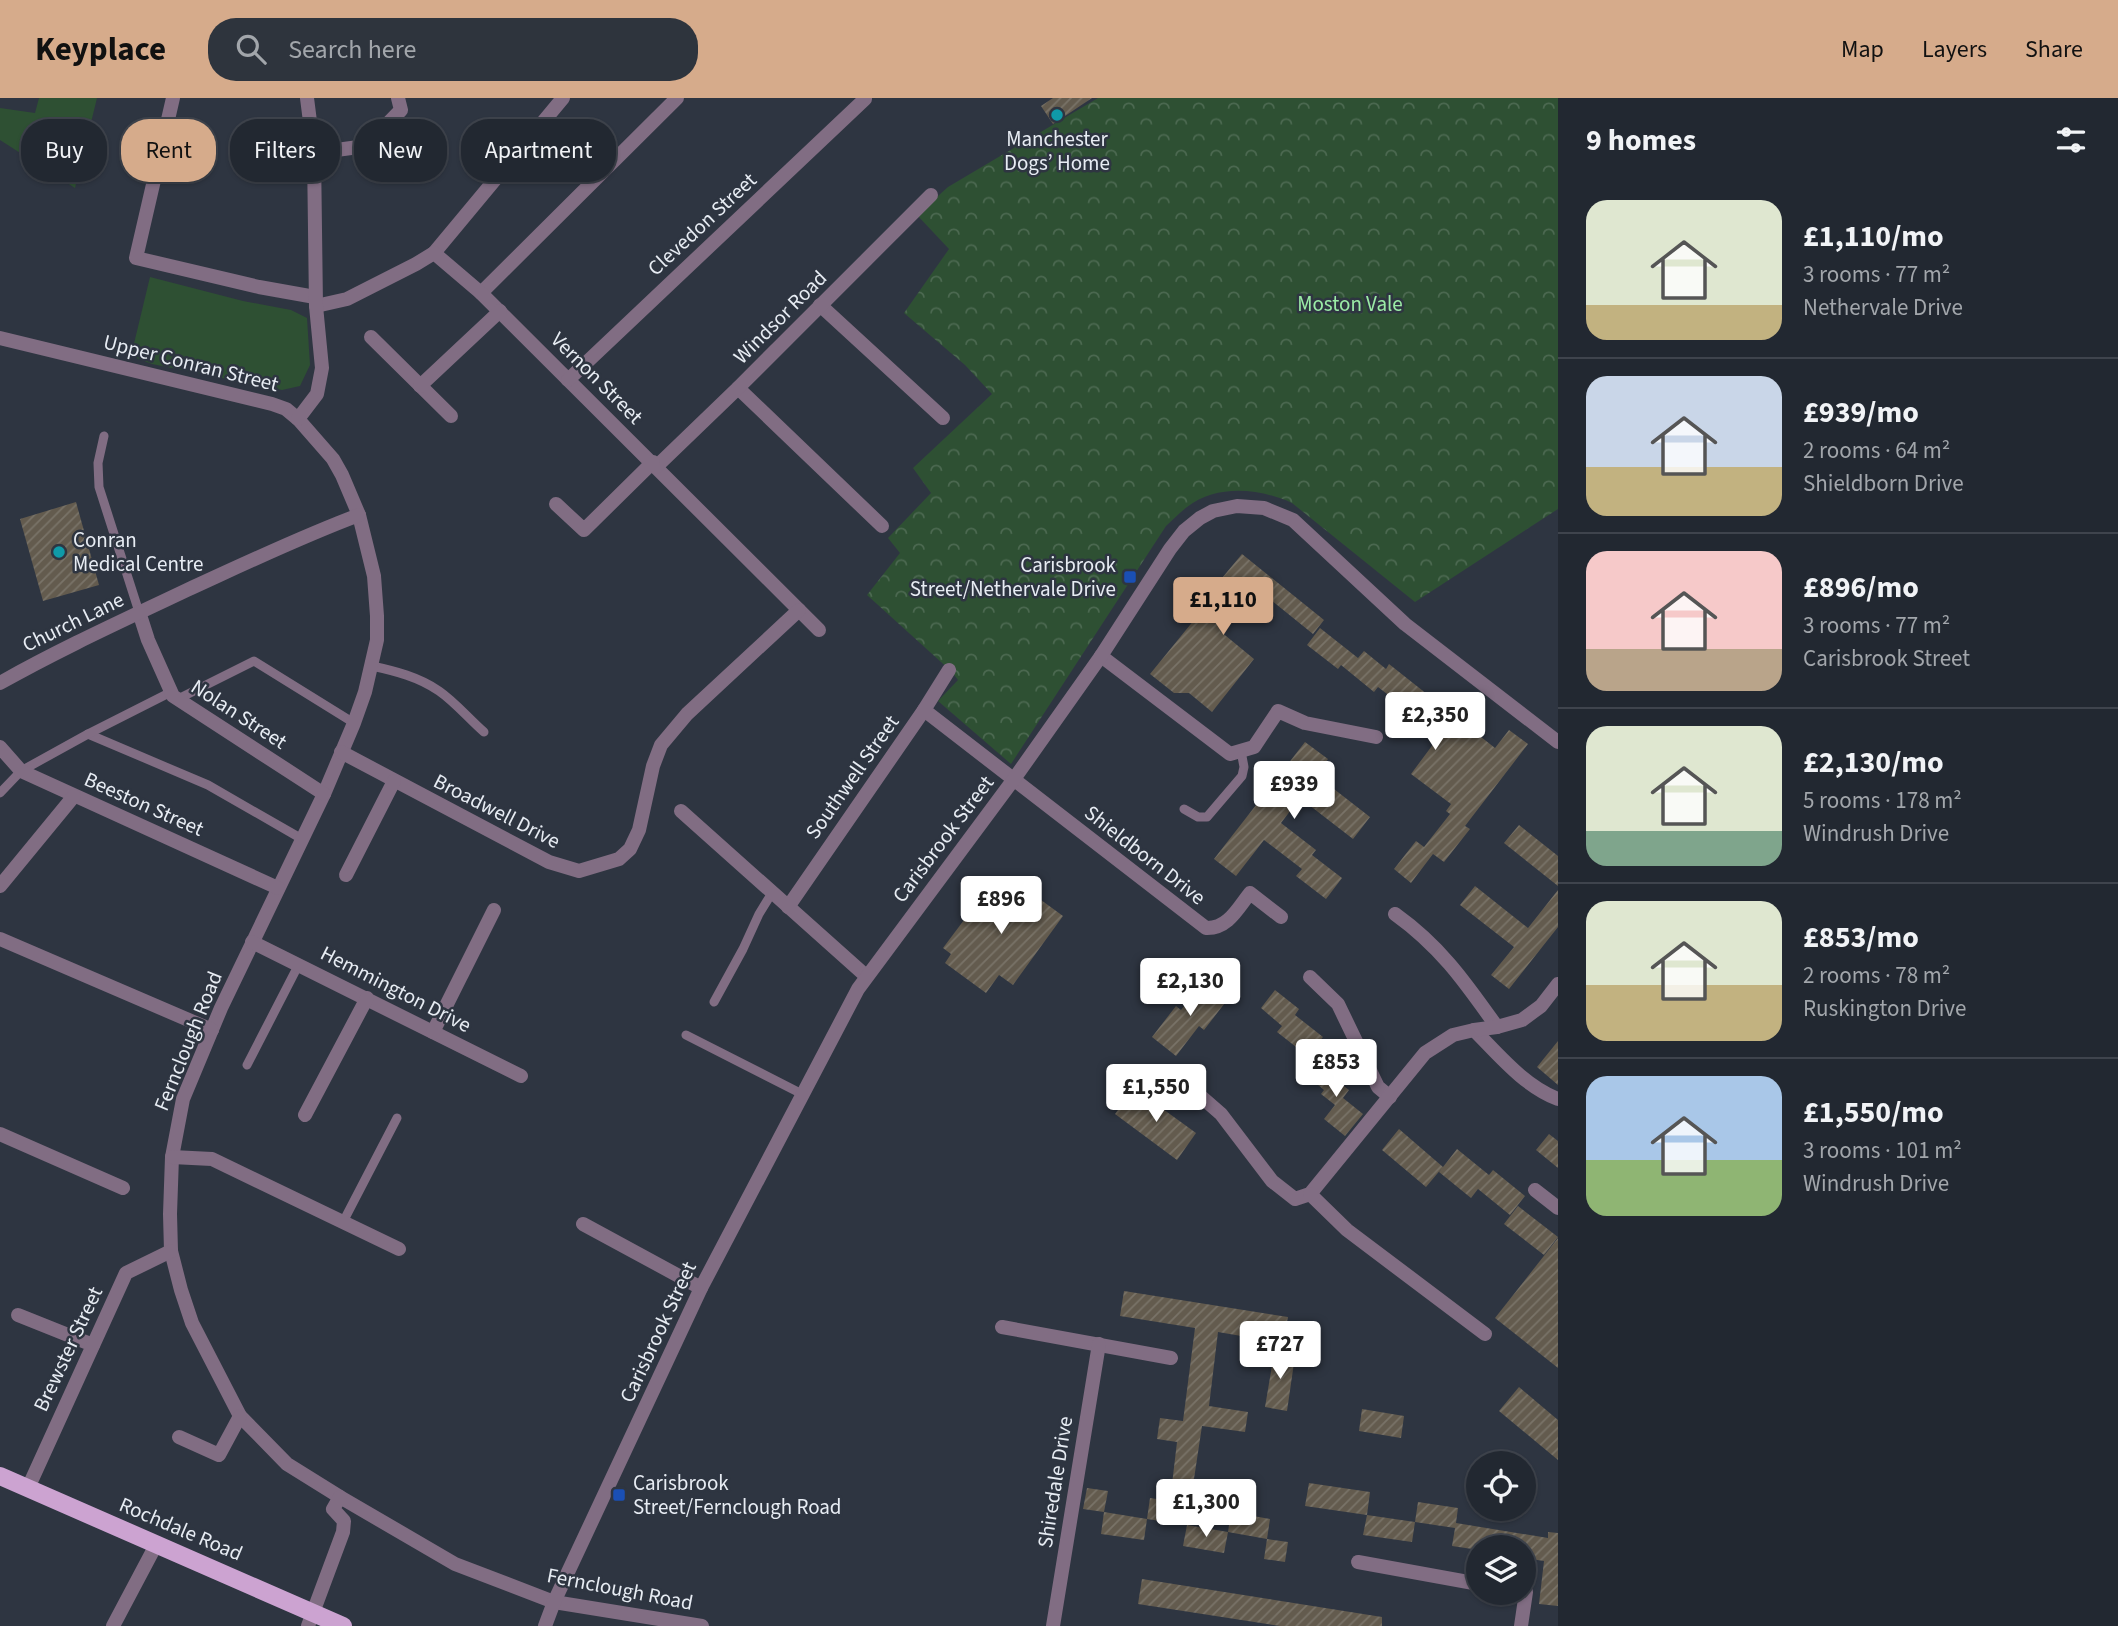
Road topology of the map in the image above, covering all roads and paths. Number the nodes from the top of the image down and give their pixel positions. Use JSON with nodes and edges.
{"nodes":[{"id":1,"x":173,"y":98,"type":"edge"},
{"id":2,"x":307,"y":98,"type":"edge"},
{"id":3,"x":398,"y":98,"type":"edge"},
{"id":4,"x":563,"y":98,"type":"edge"},
{"id":5,"x":677,"y":98,"type":"edge"},
{"id":6,"x":864,"y":99,"type":"edge"},
{"id":7,"x":310,"y":119,"type":"edge"},
{"id":8,"x":340,"y":150,"type":"edge"},
{"id":9,"x":314,"y":182,"type":"edge"},
{"id":10,"x":931,"y":195,"type":"dead end"},
{"id":11,"x":434,"y":253,"type":"junction"},
{"id":12,"x":481,"y":293,"type":"junction"},
{"id":13,"x":316,"y":301,"type":"junction"},
{"id":14,"x":820,"y":306,"type":"junction"},
{"id":15,"x":500,"y":311,"type":"junction"},
{"id":16,"x":371,"y":337,"type":"dead end"},
{"id":17,"x":0,"y":338,"type":"edge"},
{"id":18,"x":568,"y":380,"type":"junction"},
{"id":19,"x":420,"y":386,"type":"junction"},
{"id":20,"x":738,"y":388,"type":"junction"},
{"id":21,"x":451,"y":415,"type":"dead end"},
{"id":22,"x":943,"y":418,"type":"dead end"},
{"id":23,"x":298,"y":419,"type":"junction"},
{"id":24,"x":104,"y":436,"type":"dead end"},
{"id":25,"x":654,"y":464,"type":"junction"},
{"id":26,"x":555,"y":503,"type":"dead end"},
{"id":27,"x":359,"y":515,"type":"junction"},
{"id":28,"x":882,"y":526,"type":"dead end"},
{"id":29,"x":799,"y":610,"type":"junction"},
{"id":30,"x":139,"y":612,"type":"junction"},
{"id":31,"x":819,"y":630,"type":"dead end"},
{"id":32,"x":1101,"y":656,"type":"junction"},
{"id":33,"x":372,"y":666,"type":"junction"},
{"id":34,"x":949,"y":670,"type":"dead end"},
{"id":35,"x":0,"y":683,"type":"edge"},
{"id":36,"x":174,"y":696,"type":"junction"},
{"id":37,"x":924,"y":710,"type":"junction"},
{"id":38,"x":354,"y":723,"type":"junction"},
{"id":39,"x":484,"y":732,"type":"dead end"},
{"id":40,"x":88,"y":734,"type":"junction"},
{"id":41,"x":1376,"y":737,"type":"dead end"},
{"id":42,"x":1558,"y":742,"type":"edge"},
{"id":43,"x":0,"y":747,"type":"edge"},
{"id":44,"x":1241,"y":751,"type":"junction"},
{"id":45,"x":341,"y":752,"type":"junction"},
{"id":46,"x":21,"y":771,"type":"junction"},
{"id":47,"x":1014,"y":779,"type":"junction"},
{"id":48,"x":394,"y":781,"type":"junction"},
{"id":49,"x":0,"y":793,"type":"edge"},
{"id":50,"x":324,"y":793,"type":"junction"},
{"id":51,"x":74,"y":796,"type":"junction"},
{"id":52,"x":1184,"y":809,"type":"dead end"},
{"id":53,"x":681,"y":811,"type":"dead end"},
{"id":54,"x":302,"y":839,"type":"junction"},
{"id":55,"x":346,"y":875,"type":"dead end"},
{"id":56,"x":0,"y":886,"type":"edge"},
{"id":57,"x":278,"y":888,"type":"junction"},
{"id":58,"x":772,"y":893,"type":"junction"},
{"id":59,"x":788,"y":907,"type":"junction"},
{"id":60,"x":494,"y":910,"type":"dead end"},
{"id":61,"x":1395,"y":914,"type":"dead end"},
{"id":62,"x":1281,"y":917,"type":"dead end"},
{"id":63,"x":0,"y":939,"type":"edge"},
{"id":64,"x":252,"y":942,"type":"junction"},
{"id":65,"x":299,"y":964,"type":"junction"},
{"id":66,"x":866,"y":976,"type":"junction"},
{"id":67,"x":1310,"y":976,"type":"dead end"},
{"id":68,"x":1558,"y":984,"type":"edge"},
{"id":69,"x":367,"y":998,"type":"junction"},
{"id":70,"x":714,"y":1002,"type":"dead end"},
{"id":71,"x":1497,"y":1027,"type":"junction"},
{"id":72,"x":212,"y":1030,"type":"junction"},
{"id":73,"x":1474,"y":1030,"type":"junction"},
{"id":74,"x":433,"y":1032,"type":"junction"},
{"id":75,"x":685,"y":1035,"type":"dead end"},
{"id":76,"x":247,"y":1065,"type":"dead end"},
{"id":77,"x":521,"y":1076,"type":"dead end"},
{"id":78,"x":1182,"y":1080,"type":"dead end"},
{"id":79,"x":803,"y":1094,"type":"junction"},
{"id":80,"x":1390,"y":1097,"type":"junction"},
{"id":81,"x":1558,"y":1099,"type":"edge"},
{"id":82,"x":305,"y":1115,"type":"dead end"},
{"id":83,"x":397,"y":1118,"type":"dead end"},
{"id":84,"x":0,"y":1134,"type":"edge"},
{"id":85,"x":172,"y":1157,"type":"junction"},
{"id":86,"x":123,"y":1188,"type":"dead end"},
{"id":87,"x":1535,"y":1190,"type":"dead end"},
{"id":88,"x":1310,"y":1194,"type":"junction"},
{"id":89,"x":1558,"y":1208,"type":"edge"},
{"id":90,"x":344,"y":1222,"type":"junction"},
{"id":91,"x":583,"y":1224,"type":"dead end"},
{"id":92,"x":399,"y":1249,"type":"dead end"},
{"id":93,"x":171,"y":1251,"type":"junction"},
{"id":94,"x":701,"y":1288,"type":"junction"},
{"id":95,"x":18,"y":1315,"type":"dead end"},
{"id":96,"x":1002,"y":1326,"type":"dead end"},
{"id":97,"x":1485,"y":1334,"type":"dead end"},
{"id":98,"x":1099,"y":1344,"type":"junction"},
{"id":99,"x":93,"y":1345,"type":"junction"},
{"id":100,"x":1171,"y":1358,"type":"dead end"},
{"id":101,"x":240,"y":1416,"type":"junction"},
{"id":102,"x":179,"y":1437,"type":"dead end"},
{"id":103,"x":0,"y":1476,"type":"edge"},
{"id":104,"x":28,"y":1488,"type":"junction"},
{"id":105,"x":340,"y":1497,"type":"junction"},
{"id":106,"x":157,"y":1543,"type":"junction"},
{"id":107,"x":1357,"y":1562,"type":"dead end"},
{"id":108,"x":1466,"y":1582,"type":"edge"},
{"id":109,"x":554,"y":1602,"type":"junction"},
{"id":110,"x":1524,"y":1605,"type":"edge"},
{"id":111,"x":311,"y":1619,"type":"edge"},
{"id":112,"x":113,"y":1626,"type":"edge"},
{"id":113,"x":343,"y":1626,"type":"edge"},
{"id":114,"x":545,"y":1626,"type":"edge"},
{"id":115,"x":702,"y":1626,"type":"edge"},
{"id":116,"x":1053,"y":1626,"type":"edge"},
{"id":117,"x":1521,"y":1626,"type":"edge"}],
"edges":[{"from":1,"to":13,"type":"street"},
{"from":2,"to":7,"type":"street"},
{"from":3,"to":8,"type":"street"},
{"from":4,"to":11,"type":"street"},
{"from":5,"to":12,"type":"street"},
{"from":6,"to":18,"type":"street","name":"Clevedon Street"},
{"from":9,"to":13,"type":"street"},
{"from":10,"to":14,"type":"street","name":"Windsor Road"},
{"from":11,"to":12,"type":"street","name":"Vernon Street"},
{"from":11,"to":13,"type":"street"},
{"from":12,"to":15,"type":"street","name":"Vernon Street"},
{"from":13,"to":23,"type":"street"},
{"from":14,"to":20,"type":"street","name":"Windsor Road"},
{"from":14,"to":22,"type":"street"},
{"from":15,"to":18,"type":"street","name":"Vernon Street"},
{"from":15,"to":19,"type":"street"},
{"from":16,"to":19,"type":"street"},
{"from":17,"to":23,"type":"street","name":"Upper Conran Street"},
{"from":18,"to":25,"type":"street","name":"Vernon Street"},
{"from":19,"to":21,"type":"street"},
{"from":20,"to":25,"type":"street","name":"Windsor Road"},
{"from":20,"to":28,"type":"street"},
{"from":23,"to":27,"type":"street","name":"Upper Conran Street"},
{"from":24,"to":30,"type":"lane"},
{"from":25,"to":26,"type":"street","name":"Windsor Road"},
{"from":25,"to":29,"type":"street","name":"Vernon Street"},
{"from":27,"to":30,"type":"street","name":"Church Lane"},
{"from":27,"to":33,"type":"street","name":"Fernclough Road"},
{"from":29,"to":31,"type":"street","name":"Vernon Street"},
{"from":29,"to":48,"type":"street","name":"Broadwell Drive"},
{"from":30,"to":35,"type":"street","name":"Church Lane"},
{"from":30,"to":36,"type":"street","name":"Nolan Street"},
{"from":32,"to":42,"type":"street","name":"Carisbrook Street"},
{"from":32,"to":44,"type":"street"},
{"from":32,"to":47,"type":"street","name":"Carisbrook Street"},
{"from":33,"to":38,"type":"street","name":"Fernclough Road"},
{"from":33,"to":39,"type":"lane"},
{"from":34,"to":37,"type":"street","name":"Southwell Street"},
{"from":36,"to":38,"type":"lane"},
{"from":36,"to":40,"type":"lane"},
{"from":36,"to":50,"type":"street","name":"Nolan Street"},
{"from":37,"to":47,"type":"street"},
{"from":37,"to":59,"type":"street","name":"Southwell Street"},
{"from":38,"to":45,"type":"street","name":"Fernclough Road"},
{"from":40,"to":46,"type":"lane"},
{"from":40,"to":54,"type":"lane"},
{"from":41,"to":44,"type":"street"},
{"from":43,"to":46,"type":"street","name":"Beeston Street"},
{"from":44,"to":52,"type":"lane"},
{"from":45,"to":48,"type":"street","name":"Broadwell Drive"},
{"from":45,"to":50,"type":"street","name":"Fernclough Road"},
{"from":46,"to":49,"type":"lane"},
{"from":46,"to":51,"type":"street","name":"Beeston Street"},
{"from":47,"to":62,"type":"street","name":"Shieldborn Drive"},
{"from":47,"to":66,"type":"street","name":"Carisbrook Street"},
{"from":48,"to":55,"type":"street"},
{"from":50,"to":54,"type":"street","name":"Fernclough Road"},
{"from":51,"to":56,"type":"street"},
{"from":51,"to":57,"type":"street","name":"Beeston Street"},
{"from":53,"to":58,"type":"street"},
{"from":54,"to":57,"type":"street","name":"Fernclough Road"},
{"from":57,"to":64,"type":"street","name":"Fernclough Road"},
{"from":58,"to":59,"type":"street"},
{"from":58,"to":70,"type":"lane"},
{"from":59,"to":66,"type":"street"},
{"from":60,"to":74,"type":"street"},
{"from":61,"to":71,"type":"street"},
{"from":63,"to":72,"type":"street"},
{"from":64,"to":65,"type":"street","name":"Hemmington Drive"},
{"from":64,"to":72,"type":"street","name":"Fernclough Road"},
{"from":65,"to":69,"type":"street","name":"Hemmington Drive"},
{"from":65,"to":76,"type":"lane"},
{"from":66,"to":79,"type":"street","name":"Carisbrook Street"},
{"from":67,"to":80,"type":"street"},
{"from":68,"to":71,"type":"street"},
{"from":69,"to":74,"type":"street","name":"Hemmington Drive"},
{"from":69,"to":82,"type":"street"},
{"from":71,"to":73,"type":"street"},
{"from":72,"to":85,"type":"street","name":"Fernclough Road"},
{"from":73,"to":80,"type":"street"},
{"from":73,"to":81,"type":"street"},
{"from":74,"to":77,"type":"street","name":"Hemmington Drive"},
{"from":75,"to":79,"type":"lane"},
{"from":78,"to":88,"type":"street"},
{"from":79,"to":94,"type":"street","name":"Carisbrook Street"},
{"from":80,"to":88,"type":"street"},
{"from":83,"to":90,"type":"lane"},
{"from":84,"to":86,"type":"street"},
{"from":85,"to":90,"type":"street"},
{"from":85,"to":93,"type":"street","name":"Fernclough Road"},
{"from":87,"to":89,"type":"street"},
{"from":88,"to":97,"type":"street"},
{"from":90,"to":92,"type":"street"},
{"from":91,"to":94,"type":"street"},
{"from":93,"to":99,"type":"street","name":"Brewster Street"},
{"from":93,"to":101,"type":"street","name":"Fernclough Road"},
{"from":94,"to":109,"type":"street","name":"Carisbrook Street"},
{"from":95,"to":99,"type":"street"},
{"from":96,"to":98,"type":"street"},
{"from":98,"to":100,"type":"street"},
{"from":98,"to":116,"type":"street","name":"Shiredale Drive"},
{"from":99,"to":104,"type":"street","name":"Brewster Street"},
{"from":101,"to":102,"type":"street"},
{"from":101,"to":105,"type":"street","name":"Fernclough Road"},
{"from":103,"to":104,"type":"main road","name":"Rochdale Road"},
{"from":104,"to":106,"type":"main road","name":"Rochdale Road"},
{"from":105,"to":109,"type":"street","name":"Fernclough Road"},
{"from":105,"to":111,"type":"street"},
{"from":106,"to":111,"type":"main road","name":"Rochdale Road"},
{"from":106,"to":112,"type":"street"},
{"from":107,"to":108,"type":"street"},
{"from":109,"to":114,"type":"street","name":"Carisbrook Street"},
{"from":109,"to":115,"type":"street","name":"Fernclough Road"},
{"from":110,"to":117,"type":"street"},
{"from":111,"to":113,"type":"main road","name":"Rochdale Road"}]}
